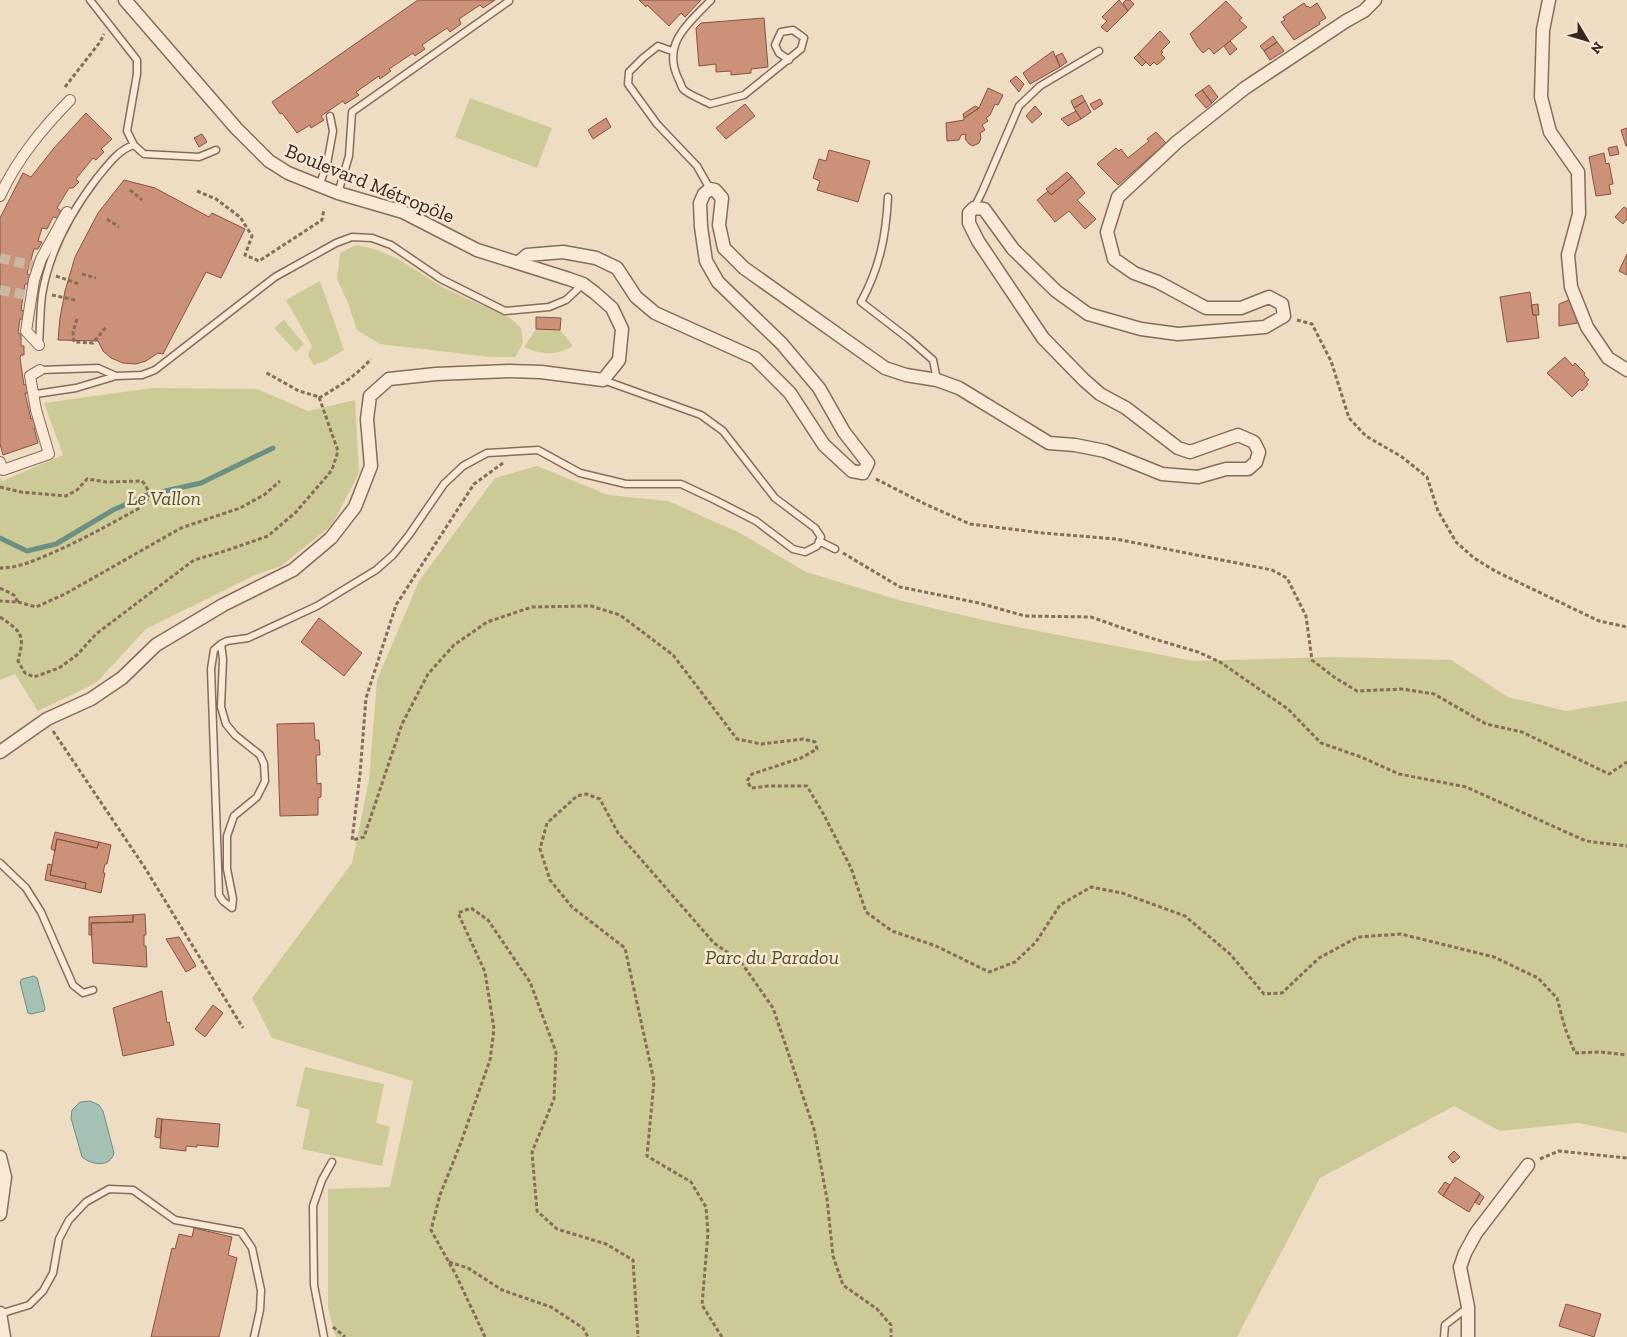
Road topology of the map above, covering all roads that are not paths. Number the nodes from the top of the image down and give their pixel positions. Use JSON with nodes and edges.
{"nodes":[{"id":1,"x":90,"y":0,"type":"edge"},
{"id":2,"x":125,"y":0,"type":"edge"},
{"id":3,"x":711,"y":0,"type":"edge"},
{"id":4,"x":1375,"y":0,"type":"edge"},
{"id":5,"x":1549,"y":0,"type":"edge"},
{"id":6,"x":509,"y":1,"type":"edge"},
{"id":7,"x":672,"y":51,"type":"junction"},
{"id":8,"x":1099,"y":51,"type":"dead end"},
{"id":9,"x":789,"y":60,"type":"junction"},
{"id":10,"x":70,"y":100,"type":"road end"},
{"id":11,"x":330,"y":116,"type":"dead end"},
{"id":12,"x":134,"y":145,"type":"junction"},
{"id":13,"x":216,"y":150,"type":"dead end"},
{"id":14,"x":319,"y":186,"type":"junction"},
{"id":15,"x":710,"y":189,"type":"junction"},
{"id":16,"x":338,"y":193,"type":"junction"},
{"id":17,"x":0,"y":196,"type":"edge"},
{"id":18,"x":888,"y":197,"type":"dead end"},
{"id":19,"x":974,"y":208,"type":"junction"},
{"id":20,"x":67,"y":212,"type":"dead end"},
{"id":21,"x":518,"y":263,"type":"junction"},
{"id":22,"x":583,"y":284,"type":"junction"},
{"id":23,"x":39,"y":346,"type":"joint"},
{"id":24,"x":40,"y":370,"type":"joint"},
{"id":25,"x":1627,"y":370,"type":"edge"},
{"id":26,"x":116,"y":376,"type":"junction"},
{"id":27,"x":603,"y":380,"type":"junction"},
{"id":28,"x":937,"y":380,"type":"junction"},
{"id":29,"x":36,"y":394,"type":"dead end"},
{"id":30,"x":0,"y":462,"type":"edge"},
{"id":31,"x":819,"y":541,"type":"junction"},
{"id":32,"x":835,"y":549,"type":"road end"},
{"id":33,"x":221,"y":644,"type":"junction"},
{"id":34,"x":0,"y":752,"type":"edge"},
{"id":35,"x":0,"y":864,"type":"edge"},
{"id":36,"x":93,"y":990,"type":"dead end"},
{"id":37,"x":0,"y":1157,"type":"edge"},
{"id":38,"x":332,"y":1162,"type":"dead end"},
{"id":39,"x":1528,"y":1165,"type":"road end"},
{"id":40,"x":0,"y":1214,"type":"edge"},
{"id":41,"x":1468,"y":1307,"type":"junction"},
{"id":42,"x":0,"y":1313,"type":"edge"},
{"id":43,"x":4,"y":1337,"type":"edge"},
{"id":44,"x":254,"y":1337,"type":"edge"},
{"id":45,"x":324,"y":1337,"type":"edge"},
{"id":46,"x":1444,"y":1337,"type":"edge"},
{"id":47,"x":1468,"y":1337,"type":"edge"}],
"edges":[{"from":1,"to":12,"type":"lane"},
{"from":2,"to":14,"type":"street","name":"Boulevard Métropôle"},
{"from":3,"to":7,"type":"lane"},
{"from":4,"to":19,"type":"street"},
{"from":5,"to":25,"type":"street"},
{"from":6,"to":16,"type":"lane"},
{"from":7,"to":9,"type":"lane"},
{"from":7,"to":15,"type":"lane"},
{"from":8,"to":19,"type":"lane"},
{"from":9,"to":9,"type":"lane"},
{"from":10,"to":17,"type":"street"},
{"from":11,"to":14,"type":"lane"},
{"from":12,"to":13,"type":"lane"},
{"from":12,"to":23,"type":"lane"},
{"from":14,"to":16,"type":"street","name":"Boulevard Métropôle"},
{"from":15,"to":21,"type":"street"},
{"from":15,"to":28,"type":"street"},
{"from":16,"to":21,"type":"street","name":"Boulevard Métropôle"},
{"from":18,"to":28,"type":"lane"},
{"from":19,"to":28,"type":"street"},
{"from":20,"to":23,"type":"street"},
{"from":21,"to":22,"type":"street","name":"Boulevard Métropôle"},
{"from":22,"to":26,"type":"lane"},
{"from":22,"to":27,"type":"street"},
{"from":24,"to":26,"type":"lane"},
{"from":24,"to":30,"type":"street"},
{"from":26,"to":29,"type":"lane"},
{"from":27,"to":31,"type":"lane"},
{"from":27,"to":34,"type":"street"},
{"from":31,"to":32,"type":"lane"},
{"from":31,"to":33,"type":"lane"},
{"from":33,"to":33,"type":"lane"},
{"from":35,"to":36,"type":"lane"},
{"from":37,"to":40,"type":"street"},
{"from":38,"to":45,"type":"lane"},
{"from":39,"to":41,"type":"street"},
{"from":41,"to":46,"type":"lane"},
{"from":41,"to":47,"type":"street"},
{"from":42,"to":43,"type":"street"},
{"from":42,"to":44,"type":"lane"}]}
